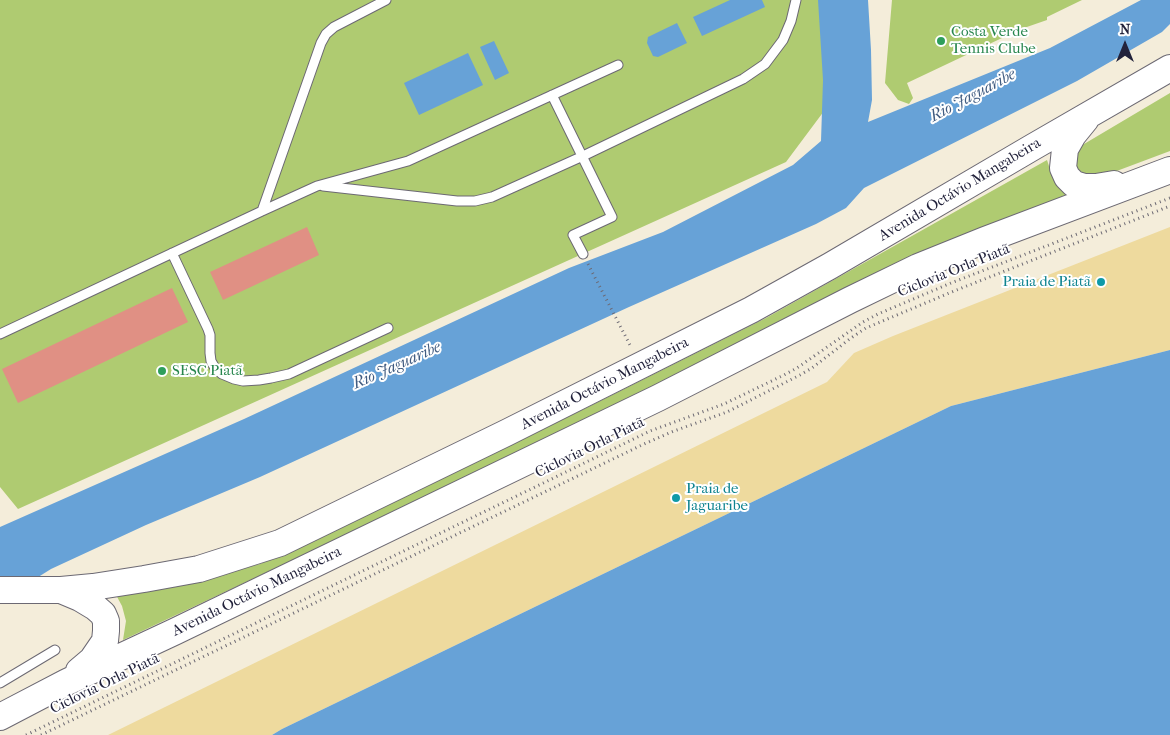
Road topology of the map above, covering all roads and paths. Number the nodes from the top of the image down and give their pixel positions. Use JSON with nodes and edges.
{"nodes":[{"id":1,"x":386,"y":0,"type":"edge"},
{"id":2,"x":796,"y":0,"type":"edge"},
{"id":3,"x":618,"y":65,"type":"dead end"},
{"id":4,"x":1170,"y":68,"type":"edge"},
{"id":5,"x":552,"y":94,"type":"junction"},
{"id":6,"x":1089,"y":115,"type":"junction"},
{"id":7,"x":583,"y":156,"type":"junction"},
{"id":8,"x":1161,"y":173,"type":"edge"},
{"id":9,"x":317,"y":186,"type":"junction"},
{"id":10,"x":1170,"y":198,"type":"edge"},
{"id":11,"x":1170,"y":206,"type":"edge"},
{"id":12,"x":262,"y":211,"type":"junction"},
{"id":13,"x":172,"y":253,"type":"junction"},
{"id":14,"x":583,"y":254,"type":"joint"},
{"id":15,"x":388,"y":328,"type":"dead end"},
{"id":16,"x":0,"y":334,"type":"edge"},
{"id":17,"x":626,"y":338,"type":"dead end"},
{"id":18,"x":0,"y":590,"type":"edge"},
{"id":19,"x":55,"y":590,"type":"junction"},
{"id":20,"x":55,"y":650,"type":"dead end"},
{"id":21,"x":67,"y":682,"type":"junction"},
{"id":22,"x":0,"y":683,"type":"edge"},
{"id":23,"x":0,"y":717,"type":"edge"},
{"id":24,"x":26,"y":735,"type":"edge"},
{"id":25,"x":41,"y":735,"type":"edge"}],
"edges":[{"from":1,"to":12,"type":"lane"},
{"from":2,"to":7,"type":"lane"},
{"from":3,"to":5,"type":"lane"},
{"from":4,"to":6,"type":"main road","name":"Avenida Octávio Mangabeira"},
{"from":5,"to":7,"type":"lane"},
{"from":5,"to":9,"type":"lane"},
{"from":6,"to":8,"type":"main road"},
{"from":6,"to":19,"type":"main road","name":"Avenida Octávio Mangabeira"},
{"from":7,"to":9,"type":"lane"},
{"from":7,"to":14,"type":"lane"},
{"from":8,"to":21,"type":"main road","name":"Avenida Octávio Mangabeira"},
{"from":9,"to":12,"type":"lane"},
{"from":10,"to":24,"type":"path","name":"Ciclovia Orla Piatã"},
{"from":11,"to":25,"type":"path"},
{"from":12,"to":13,"type":"lane"},
{"from":13,"to":15,"type":"lane"},
{"from":13,"to":16,"type":"lane"},
{"from":14,"to":17,"type":"path"},
{"from":18,"to":19,"type":"main road","name":"Avenida Octávio Mangabeira"},
{"from":19,"to":21,"type":"main road"},
{"from":20,"to":22,"type":"lane"},
{"from":21,"to":23,"type":"main road","name":"Avenida Octávio Mangabeira"}]}
